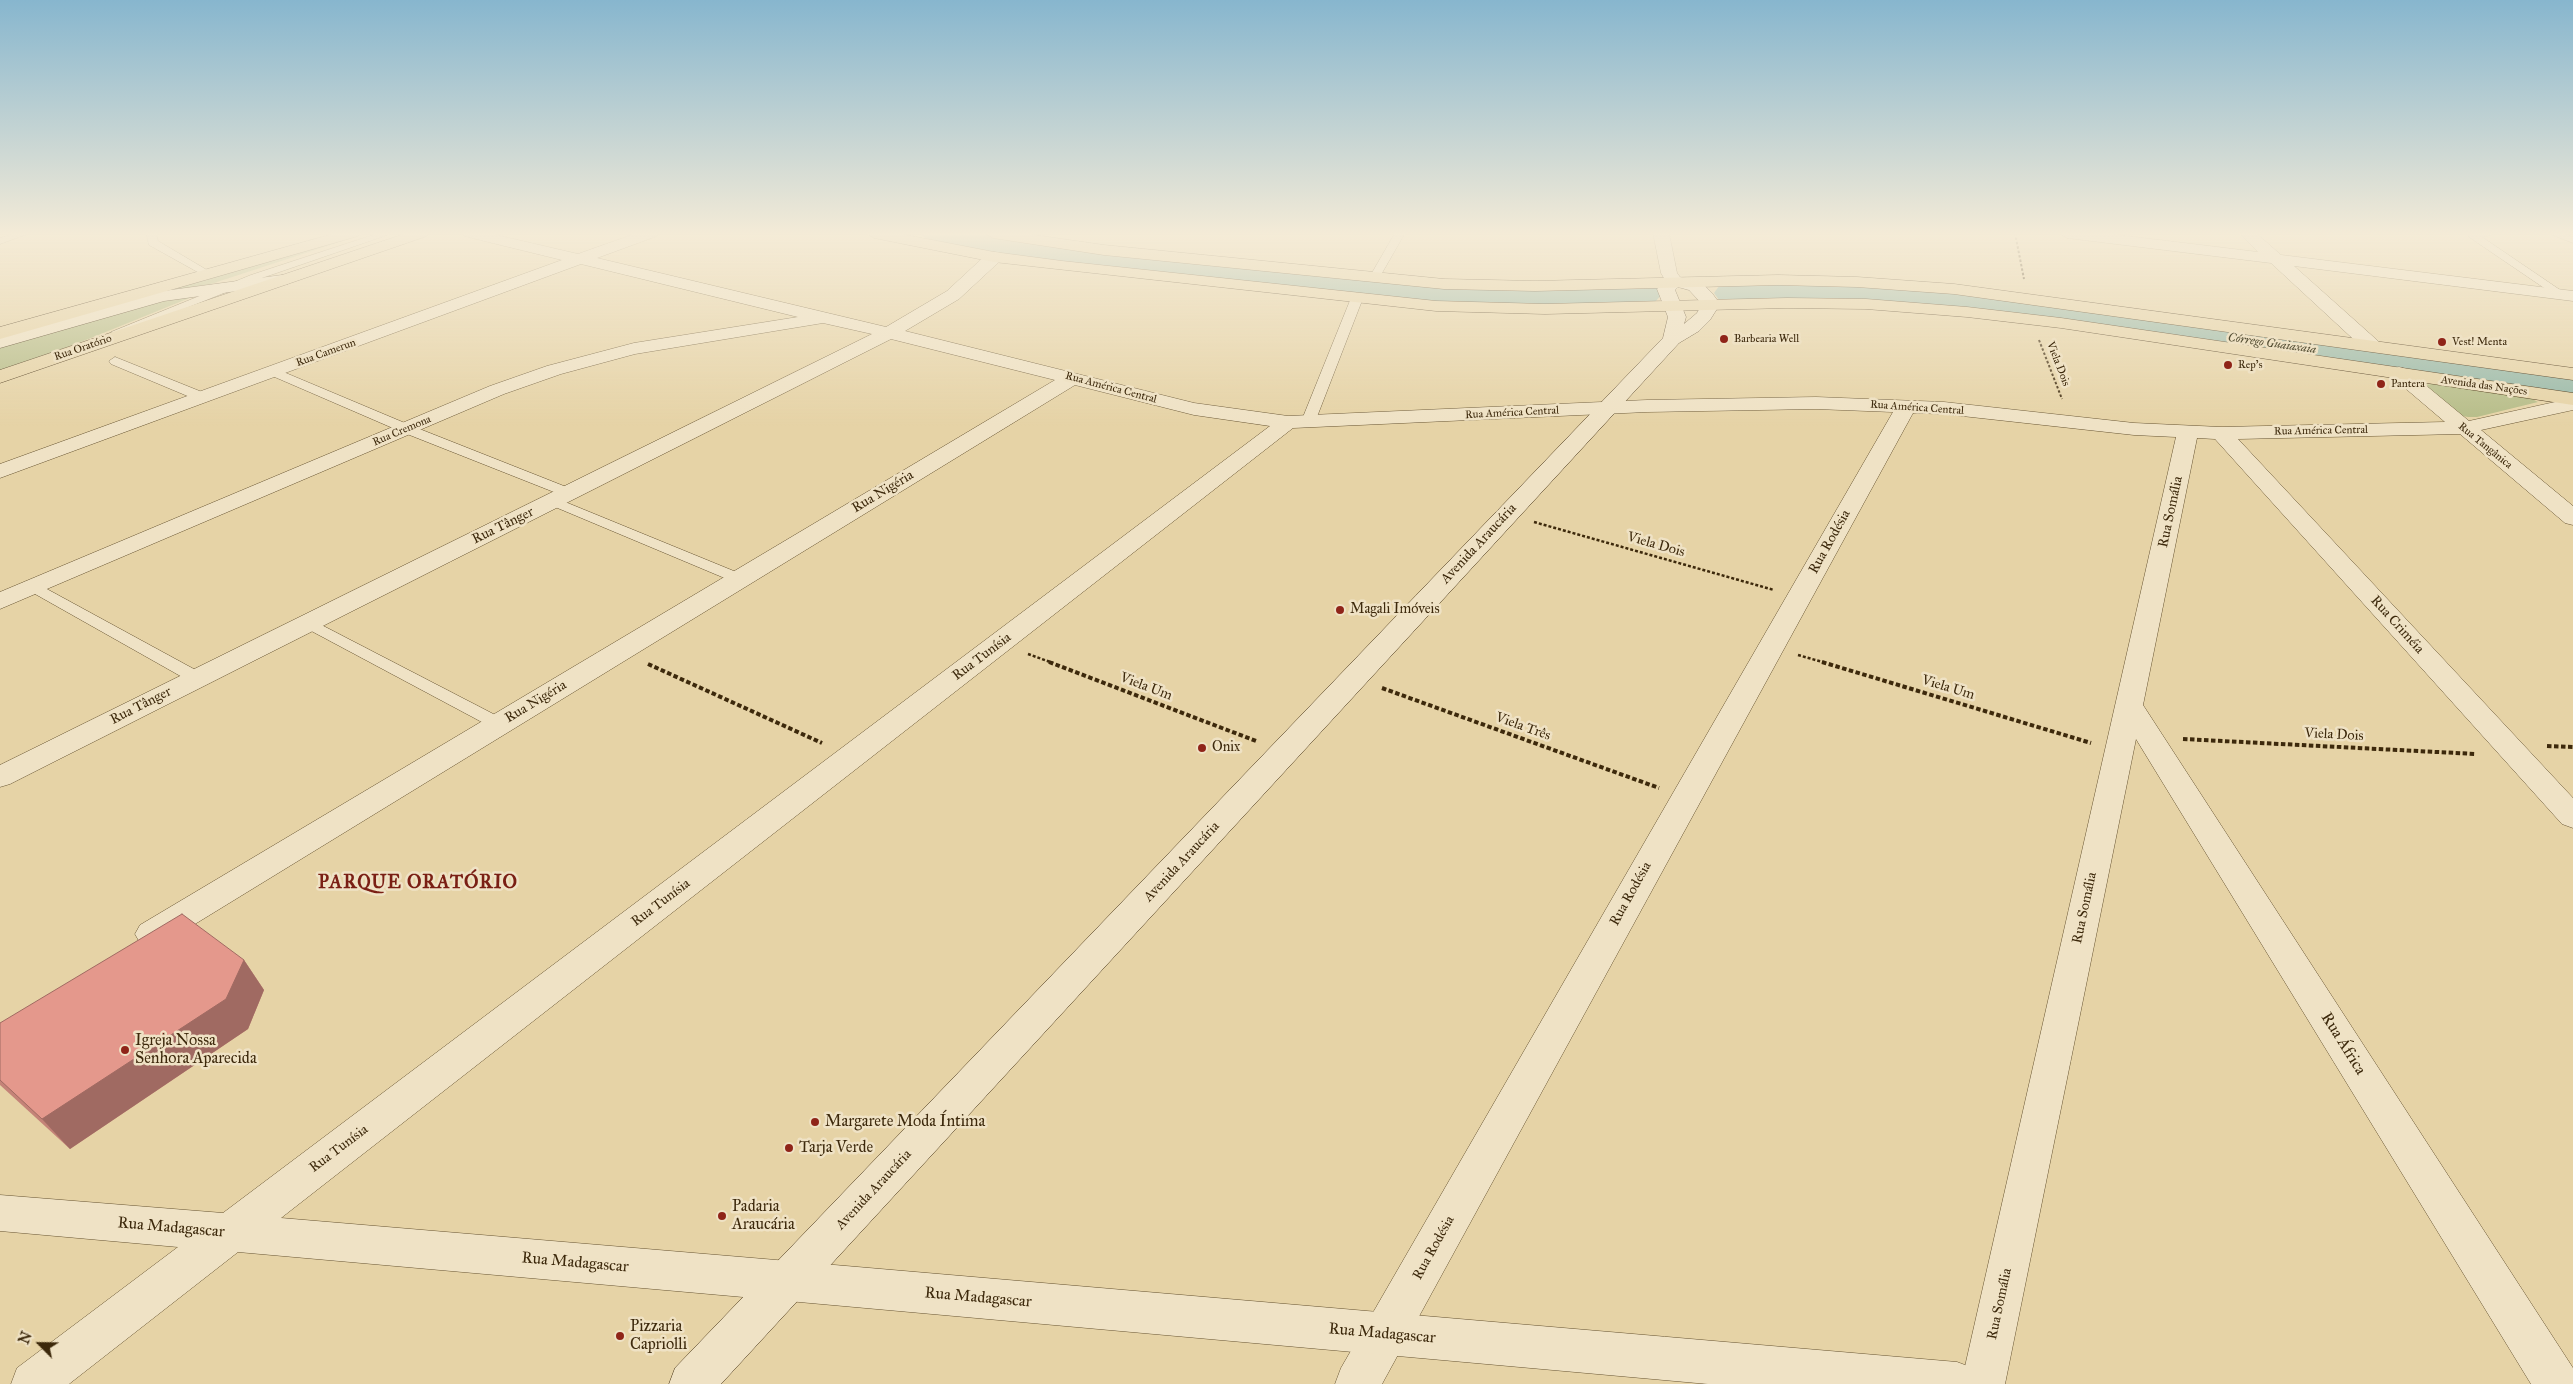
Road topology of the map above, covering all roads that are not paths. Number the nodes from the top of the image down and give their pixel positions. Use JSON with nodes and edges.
{"nodes":[{"id":1,"x":1705,"y":297,"type":"edge"},
{"id":2,"x":122,"y":298,"type":"edge"},
{"id":3,"x":154,"y":298,"type":"edge"},
{"id":4,"x":203,"y":298,"type":"edge"},
{"id":5,"x":230,"y":298,"type":"edge"},
{"id":6,"x":476,"y":298,"type":"edge"},
{"id":7,"x":738,"y":298,"type":"edge"},
{"id":8,"x":949,"y":298,"type":"edge"},
{"id":9,"x":1353,"y":298,"type":"edge"},
{"id":10,"x":1357,"y":298,"type":"junction"},
{"id":11,"x":1610,"y":298,"type":"edge"},
{"id":12,"x":1672,"y":298,"type":"edge"},
{"id":13,"x":1718,"y":298,"type":"edge"},
{"id":14,"x":2024,"y":298,"type":"edge"},
{"id":15,"x":2319,"y":298,"type":"edge"},
{"id":16,"x":822,"y":318,"type":"junction"},
{"id":17,"x":0,"y":333,"type":"edge"},
{"id":18,"x":889,"y":333,"type":"junction"},
{"id":19,"x":1672,"y":339,"type":"junction"},
{"id":20,"x":0,"y":342,"type":"edge"},
{"id":21,"x":2371,"y":345,"type":"junction"},
{"id":22,"x":68,"y":352,"type":"junction"},
{"id":23,"x":115,"y":361,"type":"dead end"},
{"id":24,"x":274,"y":372,"type":"junction"},
{"id":25,"x":2399,"y":373,"type":"junction"},
{"id":26,"x":2573,"y":374,"type":"edge"},
{"id":27,"x":0,"y":377,"type":"edge"},
{"id":28,"x":1073,"y":378,"type":"junction"},
{"id":29,"x":202,"y":398,"type":"junction"},
{"id":30,"x":2573,"y":399,"type":"edge"},
{"id":31,"x":2573,"y":404,"type":"edge"},
{"id":32,"x":1907,"y":406,"type":"junction"},
{"id":33,"x":1606,"y":409,"type":"junction"},
{"id":34,"x":1298,"y":422,"type":"junction"},
{"id":35,"x":407,"y":428,"type":"junction"},
{"id":36,"x":2463,"y":428,"type":"junction"},
{"id":37,"x":2188,"y":432,"type":"junction"},
{"id":38,"x":2222,"y":433,"type":"junction"},
{"id":39,"x":0,"y":472,"type":"edge"},
{"id":40,"x":561,"y":497,"type":"junction"},
{"id":41,"x":2573,"y":518,"type":"edge"},
{"id":42,"x":740,"y":579,"type":"junction"},
{"id":43,"x":34,"y":587,"type":"junction"},
{"id":44,"x":0,"y":601,"type":"edge"},
{"id":45,"x":308,"y":623,"type":"junction"},
{"id":46,"x":197,"y":678,"type":"junction"},
{"id":47,"x":2129,"y":704,"type":"joint"},
{"id":48,"x":499,"y":724,"type":"junction"},
{"id":49,"x":2134,"y":744,"type":"junction"},
{"id":50,"x":0,"y":777,"type":"edge"},
{"id":51,"x":2573,"y":817,"type":"edge"},
{"id":52,"x":127,"y":950,"type":"edge"},
{"id":53,"x":0,"y":1214,"type":"edge"},
{"id":54,"x":231,"y":1233,"type":"junction"},
{"id":55,"x":788,"y":1282,"type":"junction"},
{"id":56,"x":1386,"y":1334,"type":"junction"},
{"id":57,"x":33,"y":1384,"type":"edge"},
{"id":58,"x":691,"y":1384,"type":"edge"},
{"id":59,"x":1357,"y":1384,"type":"edge"},
{"id":60,"x":1957,"y":1384,"type":"edge"},
{"id":61,"x":1984,"y":1384,"type":"edge"},
{"id":62,"x":2557,"y":1384,"type":"edge"}],
"edges":[{"from":1,"to":19,"type":"street","name":"Avenida Araucária"},
{"from":2,"to":17,"type":"main road"},
{"from":3,"to":20,"type":"street"},
{"from":4,"to":22,"type":"lane"},
{"from":5,"to":22,"type":"main road","name":"Rua Oratório"},
{"from":6,"to":24,"type":"street","name":"Rua Camerun"},
{"from":7,"to":16,"type":"street","name":"Rua América Central"},
{"from":8,"to":18,"type":"street","name":"Rua Tânger"},
{"from":9,"to":10,"type":"main road","name":"Avenida das Nações"},
{"from":10,"to":11,"type":"main road","name":"Avenida das Nações"},
{"from":10,"to":34,"type":"lane"},
{"from":12,"to":19,"type":"street"},
{"from":13,"to":25,"type":"main road","name":"Avenida das Nações"},
{"from":14,"to":21,"type":"main road","name":"Avenida das Nações"},
{"from":15,"to":21,"type":"street"},
{"from":16,"to":18,"type":"street","name":"Rua América Central"},
{"from":16,"to":35,"type":"street","name":"Rua Cremona"},
{"from":18,"to":28,"type":"street","name":"Rua América Central"},
{"from":18,"to":40,"type":"street","name":"Rua Tânger"},
{"from":19,"to":33,"type":"street","name":"Avenida Araucária"},
{"from":21,"to":26,"type":"main road","name":"Avenida das Nações"},
{"from":22,"to":27,"type":"main road","name":"Rua Oratório"},
{"from":23,"to":29,"type":"lane"},
{"from":24,"to":29,"type":"street","name":"Rua Camerun"},
{"from":24,"to":35,"type":"lane"},
{"from":25,"to":30,"type":"main road","name":"Avenida das Nações"},
{"from":25,"to":36,"type":"street","name":"Rua Tangânica"},
{"from":28,"to":34,"type":"street","name":"Rua América Central"},
{"from":28,"to":42,"type":"street","name":"Rua Nigéria"},
{"from":29,"to":39,"type":"street","name":"Rua Camerun"},
{"from":31,"to":36,"type":"street","name":"Rua América Central"},
{"from":32,"to":33,"type":"street","name":"Rua América Central"},
{"from":32,"to":37,"type":"street","name":"Rua América Central"},
{"from":32,"to":56,"type":"street","name":"Rua Rodésia"},
{"from":33,"to":34,"type":"street","name":"Rua América Central"},
{"from":33,"to":55,"type":"street","name":"Avenida Araucária"},
{"from":34,"to":54,"type":"street","name":"Rua Tunísia"},
{"from":35,"to":40,"type":"lane"},
{"from":35,"to":43,"type":"street","name":"Rua Cremona"},
{"from":36,"to":38,"type":"street","name":"Rua América Central"},
{"from":36,"to":41,"type":"street","name":"Rua Tangânica"},
{"from":37,"to":38,"type":"street","name":"Rua América Central"},
{"from":37,"to":47,"type":"street","name":"Rua Somália"},
{"from":38,"to":51,"type":"street","name":"Rua Criméia"},
{"from":40,"to":42,"type":"lane"},
{"from":40,"to":45,"type":"street","name":"Rua Tânger"},
{"from":42,"to":48,"type":"street","name":"Rua Nigéria"},
{"from":43,"to":44,"type":"street","name":"Rua Cremona"},
{"from":43,"to":46,"type":"lane"},
{"from":45,"to":46,"type":"street","name":"Rua Tânger"},
{"from":45,"to":48,"type":"lane"},
{"from":46,"to":50,"type":"street","name":"Rua Tânger"},
{"from":47,"to":49,"type":"street","name":"Rua África"},
{"from":48,"to":52,"type":"street","name":"Rua Nigéria"},
{"from":49,"to":61,"type":"street","name":"Rua Somália"},
{"from":49,"to":62,"type":"street","name":"Rua África"},
{"from":53,"to":54,"type":"street","name":"Rua Madagascar"},
{"from":54,"to":55,"type":"street","name":"Rua Madagascar"},
{"from":54,"to":57,"type":"street","name":"Rua Tunísia"},
{"from":55,"to":56,"type":"street","name":"Rua Madagascar"},
{"from":55,"to":58,"type":"street","name":"Avenida Araucária"},
{"from":56,"to":59,"type":"street","name":"Rua Rodésia"},
{"from":56,"to":60,"type":"street","name":"Rua Madagascar"}]}
